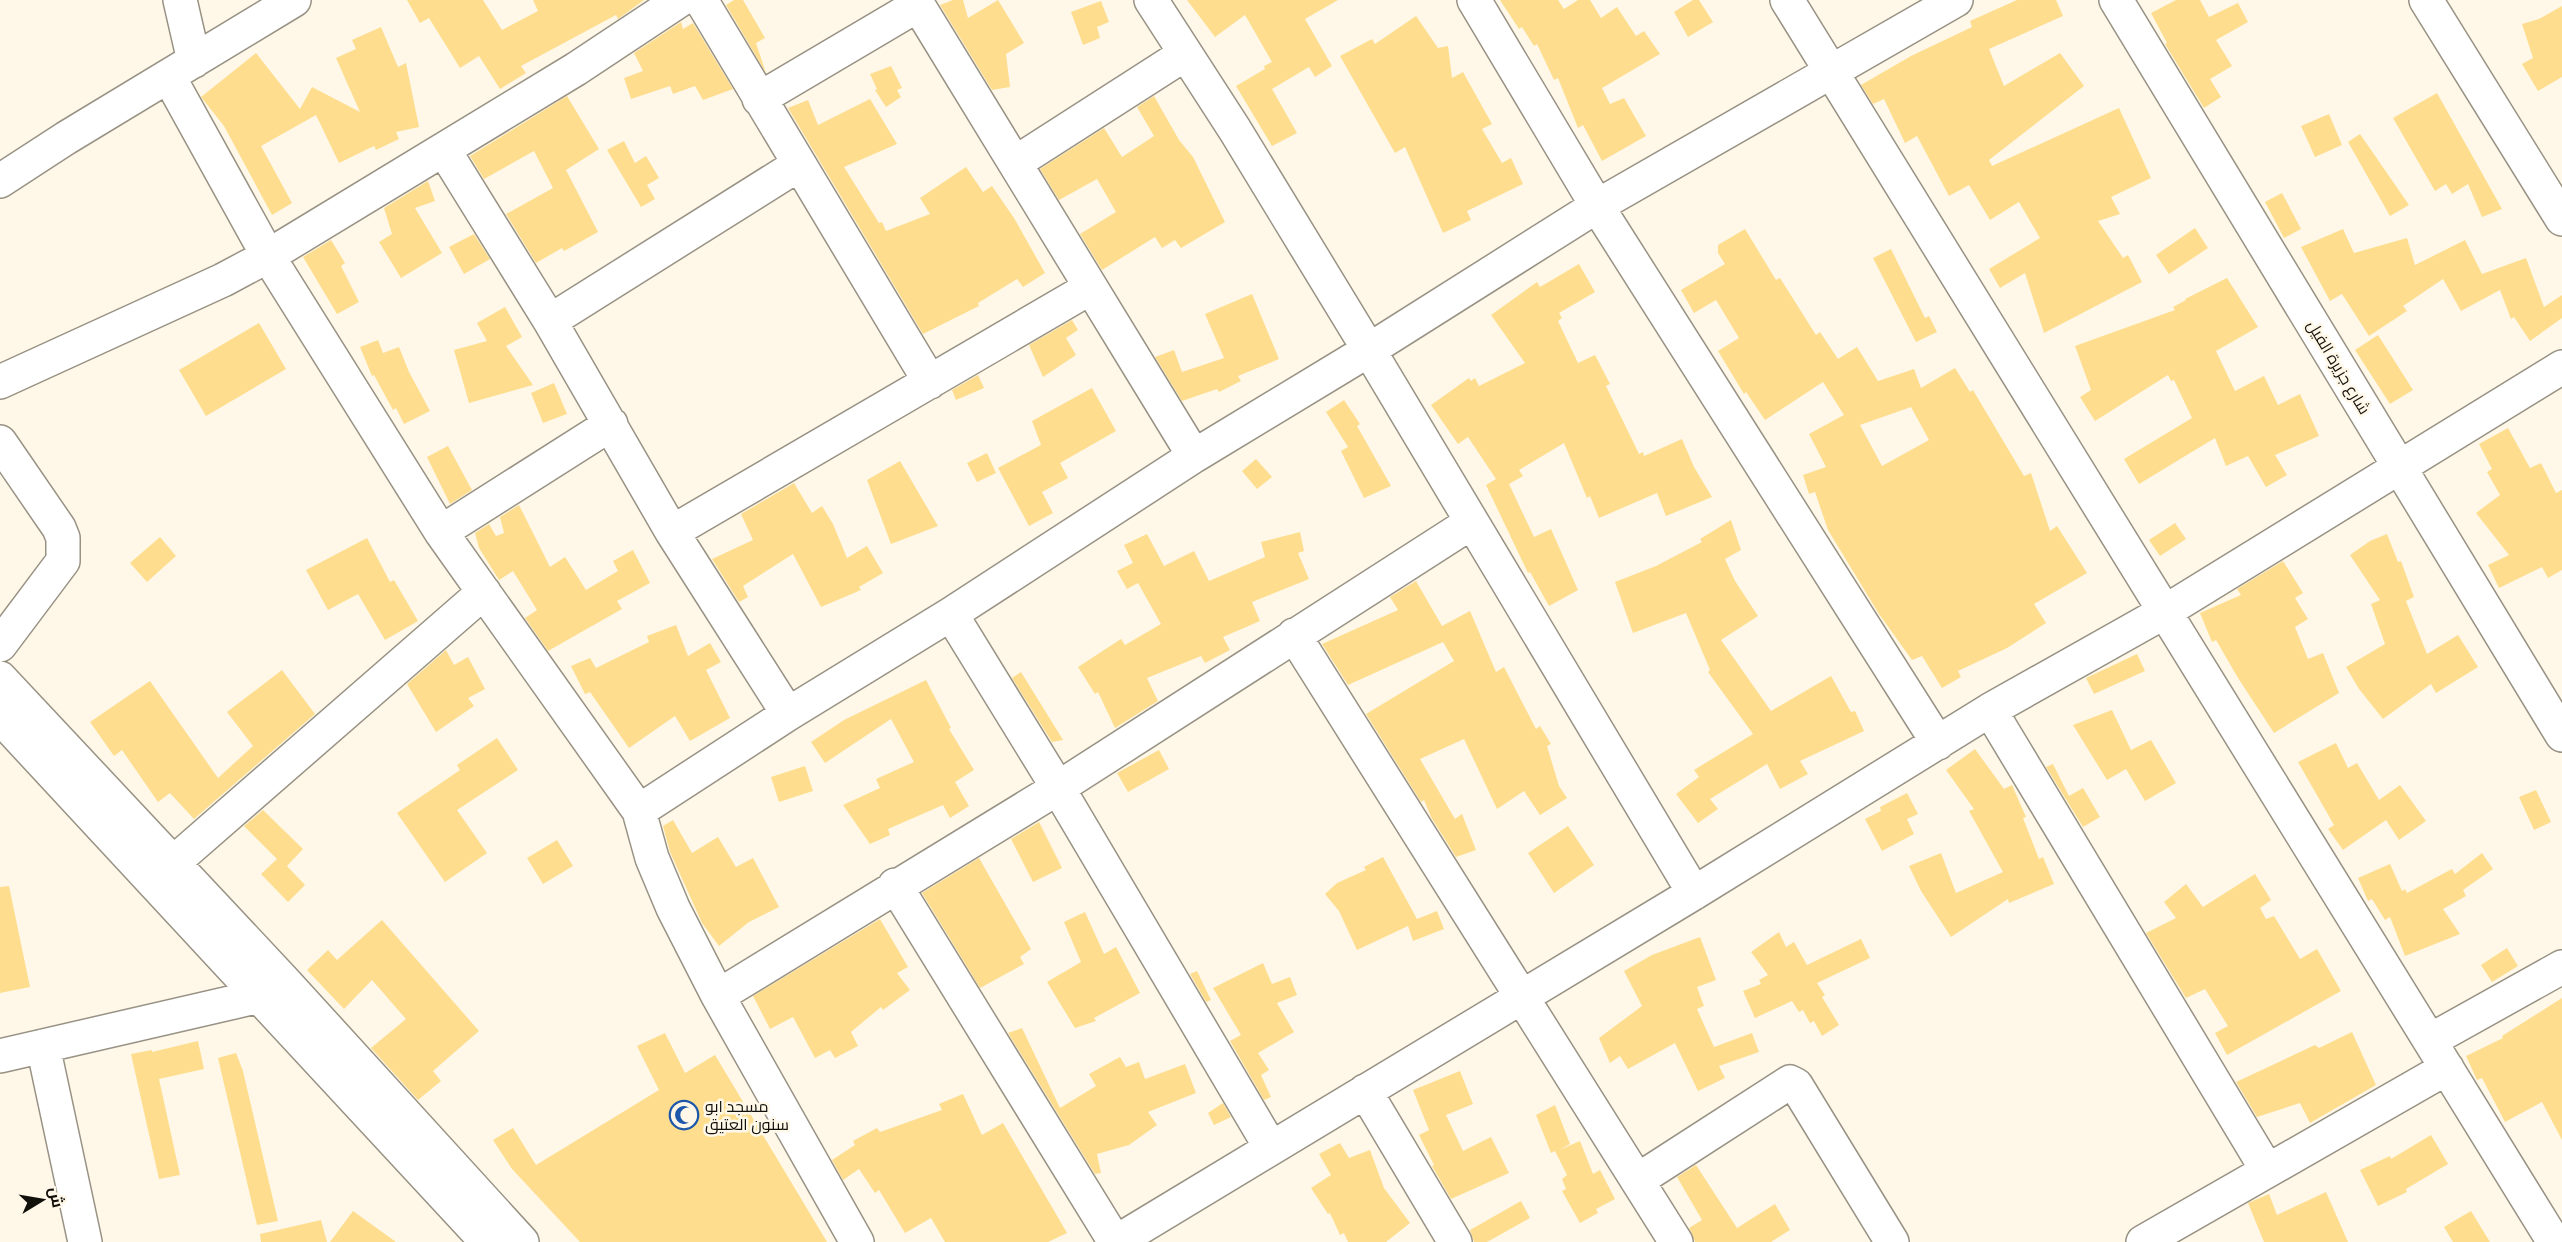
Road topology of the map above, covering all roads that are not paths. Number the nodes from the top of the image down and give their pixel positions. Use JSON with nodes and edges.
{"nodes":[{"id":1,"x":180,"y":0,"type":"edge"},
{"id":2,"x":294,"y":0,"type":"edge"},
{"id":3,"x":680,"y":0,"type":"edge"},
{"id":4,"x":701,"y":0,"type":"edge"},
{"id":5,"x":1151,"y":0,"type":"edge"},
{"id":6,"x":1474,"y":0,"type":"edge"},
{"id":7,"x":1787,"y":0,"type":"edge"},
{"id":8,"x":1956,"y":0,"type":"edge"},
{"id":9,"x":2116,"y":0,"type":"edge"},
{"id":10,"x":2426,"y":0,"type":"edge"},
{"id":11,"x":917,"y":2,"type":"edge"},
{"id":12,"x":1185,"y":54,"type":"junction"},
{"id":13,"x":182,"y":69,"type":"junction"},
{"id":14,"x":1830,"y":71,"type":"junction"},
{"id":15,"x":759,"y":99,"type":"junction"},
{"id":16,"x":444,"y":150,"type":"junction"},
{"id":17,"x":1015,"y":163,"type":"junction"},
{"id":18,"x":798,"y":165,"type":"junction"},
{"id":19,"x":0,"y":181,"type":"edge"},
{"id":20,"x":1597,"y":206,"type":"junction"},
{"id":21,"x":2562,"y":219,"type":"edge"},
{"id":22,"x":268,"y":256,"type":"junction"},
{"id":23,"x":1090,"y":288,"type":"junction"},
{"id":24,"x":550,"y":321,"type":"junction"},
{"id":25,"x":1369,"y":350,"type":"junction"},
{"id":26,"x":2562,"y":367,"type":"edge"},
{"id":27,"x":0,"y":382,"type":"edge"},
{"id":28,"x":930,"y":382,"type":"junction"},
{"id":29,"x":611,"y":424,"type":"junction"},
{"id":30,"x":0,"y":442,"type":"edge"},
{"id":31,"x":1194,"y":456,"type":"junction"},
{"id":32,"x":2401,"y":467,"type":"junction"},
{"id":33,"x":1472,"y":522,"type":"junction"},
{"id":34,"x":441,"y":532,"type":"junction"},
{"id":35,"x":672,"y":532,"type":"junction"},
{"id":36,"x":484,"y":592,"type":"junction"},
{"id":37,"x":2166,"y":611,"type":"junction"},
{"id":38,"x":951,"y":614,"type":"junction"},
{"id":39,"x":1294,"y":635,"type":"junction"},
{"id":40,"x":0,"y":645,"type":"edge"},
{"id":41,"x":0,"y":678,"type":"edge"},
{"id":42,"x":1990,"y":710,"type":"junction"},
{"id":43,"x":788,"y":714,"type":"junction"},
{"id":44,"x":2,"y":722,"type":"edge"},
{"id":45,"x":2562,"y":735,"type":"edge"},
{"id":46,"x":1938,"y":743,"type":"junction"},
{"id":47,"x":1058,"y":788,"type":"junction"},
{"id":48,"x":639,"y":810,"type":"junction"},
{"id":49,"x":173,"y":863,"type":"junction"},
{"id":50,"x":895,"y":885,"type":"junction"},
{"id":51,"x":1694,"y":893,"type":"junction"},
{"id":52,"x":2562,"y":967,"type":"edge"},
{"id":53,"x":260,"y":996,"type":"junction"},
{"id":54,"x":718,"y":996,"type":"junction"},
{"id":55,"x":1522,"y":997,"type":"junction"},
{"id":56,"x":2431,"y":1040,"type":"junction"},
{"id":57,"x":43,"y":1046,"type":"junction"},
{"id":58,"x":0,"y":1056,"type":"edge"},
{"id":59,"x":2447,"y":1068,"type":"junction"},
{"id":60,"x":1365,"y":1091,"type":"junction"},
{"id":61,"x":1271,"y":1148,"type":"junction"},
{"id":62,"x":2267,"y":1170,"type":"junction"},
{"id":63,"x":1638,"y":1180,"type":"junction"},
{"id":64,"x":85,"y":1242,"type":"edge"},
{"id":65,"x":487,"y":1242,"type":"edge"},
{"id":66,"x":522,"y":1242,"type":"edge"},
{"id":67,"x":857,"y":1242,"type":"edge"},
{"id":68,"x":1116,"y":1242,"type":"edge"},
{"id":69,"x":1455,"y":1242,"type":"edge"},
{"id":70,"x":1676,"y":1242,"type":"edge"},
{"id":71,"x":1892,"y":1242,"type":"edge"},
{"id":72,"x":2144,"y":1242,"type":"edge"},
{"id":73,"x":2554,"y":1242,"type":"edge"}],
"edges":[{"from":1,"to":13,"type":"street"},
{"from":2,"to":13,"type":"street"},
{"from":3,"to":16,"type":"street"},
{"from":4,"to":15,"type":"street"},
{"from":5,"to":12,"type":"street"},
{"from":6,"to":20,"type":"street"},
{"from":7,"to":14,"type":"street"},
{"from":8,"to":14,"type":"street"},
{"from":9,"to":32,"type":"street","name":"شارع جزيرة الفيل"},
{"from":10,"to":21,"type":"street"},
{"from":11,"to":15,"type":"street"},
{"from":11,"to":17,"type":"street"},
{"from":12,"to":17,"type":"street"},
{"from":12,"to":25,"type":"street"},
{"from":13,"to":19,"type":"street"},
{"from":13,"to":22,"type":"street"},
{"from":14,"to":20,"type":"street"},
{"from":14,"to":37,"type":"street"},
{"from":15,"to":18,"type":"street"},
{"from":16,"to":22,"type":"street"},
{"from":16,"to":24,"type":"street"},
{"from":17,"to":23,"type":"street"},
{"from":18,"to":24,"type":"street"},
{"from":18,"to":28,"type":"street"},
{"from":20,"to":25,"type":"street"},
{"from":20,"to":46,"type":"street"},
{"from":22,"to":27,"type":"street"},
{"from":22,"to":34,"type":"street"},
{"from":23,"to":28,"type":"street"},
{"from":23,"to":31,"type":"street"},
{"from":24,"to":29,"type":"street"},
{"from":25,"to":31,"type":"street"},
{"from":25,"to":33,"type":"street"},
{"from":26,"to":32,"type":"street"},
{"from":28,"to":35,"type":"street"},
{"from":29,"to":34,"type":"street"},
{"from":29,"to":35,"type":"street"},
{"from":30,"to":40,"type":"street"},
{"from":31,"to":38,"type":"street"},
{"from":32,"to":37,"type":"street"},
{"from":32,"to":45,"type":"street","name":"شارع جزيرة الفيل"},
{"from":33,"to":39,"type":"street"},
{"from":33,"to":51,"type":"street"},
{"from":34,"to":36,"type":"street"},
{"from":35,"to":43,"type":"street"},
{"from":36,"to":48,"type":"street"},
{"from":36,"to":49,"type":"street"},
{"from":37,"to":42,"type":"street"},
{"from":37,"to":56,"type":"street"},
{"from":38,"to":43,"type":"street"},
{"from":38,"to":47,"type":"street"},
{"from":39,"to":47,"type":"street"},
{"from":39,"to":55,"type":"street"},
{"from":41,"to":49,"type":"street"},
{"from":42,"to":46,"type":"street"},
{"from":42,"to":62,"type":"street"},
{"from":43,"to":48,"type":"street"},
{"from":44,"to":53,"type":"street"},
{"from":46,"to":51,"type":"street"},
{"from":47,"to":50,"type":"street"},
{"from":47,"to":61,"type":"street"},
{"from":48,"to":54,"type":"street"},
{"from":49,"to":66,"type":"street"},
{"from":50,"to":54,"type":"street"},
{"from":50,"to":68,"type":"street"},
{"from":51,"to":55,"type":"street"},
{"from":52,"to":56,"type":"street"},
{"from":53,"to":57,"type":"street"},
{"from":53,"to":65,"type":"street"},
{"from":54,"to":67,"type":"street"},
{"from":55,"to":60,"type":"street"},
{"from":55,"to":63,"type":"street"},
{"from":56,"to":59,"type":"street"},
{"from":57,"to":58,"type":"street"},
{"from":57,"to":64,"type":"street"},
{"from":59,"to":62,"type":"street"},
{"from":59,"to":73,"type":"street"},
{"from":60,"to":61,"type":"street"},
{"from":60,"to":69,"type":"street"},
{"from":61,"to":68,"type":"street"},
{"from":62,"to":72,"type":"street"},
{"from":63,"to":70,"type":"street"},
{"from":63,"to":71,"type":"street"}]}
